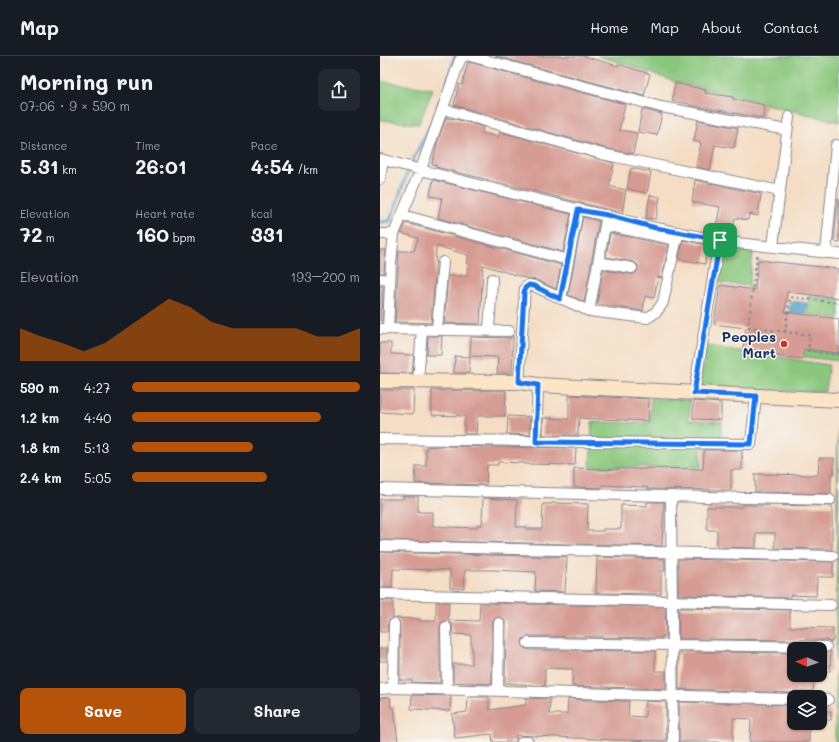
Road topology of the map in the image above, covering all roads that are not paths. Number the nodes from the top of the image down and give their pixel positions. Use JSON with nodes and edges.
{"nodes":[{"id":1,"x":464,"y":56,"type":"edge"},
{"id":2,"x":470,"y":56,"type":"edge"},
{"id":3,"x":443,"y":109,"type":"junction"},
{"id":4,"x":789,"y":117,"type":"dead end"},
{"id":5,"x":787,"y":130,"type":"junction"},
{"id":6,"x":836,"y":145,"type":"dead end"},
{"id":7,"x":381,"y":159,"type":"edge"},
{"id":8,"x":421,"y":169,"type":"junction"},
{"id":9,"x":380,"y":179,"type":"edge"},
{"id":10,"x":780,"y":191,"type":"junction"},
{"id":11,"x":578,"y":210,"type":"junction"},
{"id":12,"x":402,"y":215,"type":"junction"},
{"id":13,"x":606,"y":220,"type":"junction"},
{"id":14,"x":380,"y":234,"type":"edge"},
{"id":15,"x":394,"y":234,"type":"junction"},
{"id":16,"x":678,"y":236,"type":"junction"},
{"id":17,"x":720,"y":240,"type":"junction"},
{"id":18,"x":773,"y":246,"type":"junction"},
{"id":19,"x":826,"y":253,"type":"junction"},
{"id":20,"x":839,"y":254,"type":"edge"},
{"id":21,"x":568,"y":260,"type":"junction"},
{"id":22,"x":443,"y":262,"type":"dead end"},
{"id":23,"x":598,"y":262,"type":"junction"},
{"id":24,"x":632,"y":268,"type":"dead end"},
{"id":25,"x":492,"y":279,"type":"dead end"},
{"id":26,"x":385,"y":280,"type":"edge"},
{"id":27,"x":560,"y":299,"type":"junction"},
{"id":28,"x":588,"y":311,"type":"junction"},
{"id":29,"x":384,"y":329,"type":"edge"},
{"id":30,"x":422,"y":329,"type":"junction"},
{"id":31,"x":437,"y":329,"type":"junction"},
{"id":32,"x":489,"y":330,"type":"junction"},
{"id":33,"x":510,"y":331,"type":"dead end"},
{"id":34,"x":380,"y":382,"type":"edge"},
{"id":35,"x":418,"y":382,"type":"junction"},
{"id":36,"x":519,"y":382,"type":"junction"},
{"id":37,"x":538,"y":385,"type":"junction"},
{"id":38,"x":694,"y":393,"type":"junction"},
{"id":39,"x":756,"y":396,"type":"junction"},
{"id":40,"x":839,"y":400,"type":"edge"},
{"id":41,"x":380,"y":440,"type":"edge"},
{"id":42,"x":536,"y":442,"type":"junction"},
{"id":43,"x":380,"y":490,"type":"edge"},
{"id":44,"x":671,"y":496,"type":"junction"},
{"id":45,"x":830,"y":500,"type":"dead end"},
{"id":46,"x":380,"y":546,"type":"edge"},
{"id":47,"x":672,"y":553,"type":"junction"},
{"id":48,"x":833,"y":556,"type":"dead end"},
{"id":49,"x":380,"y":594,"type":"edge"},
{"id":50,"x":672,"y":601,"type":"junction"},
{"id":51,"x":831,"y":604,"type":"dead end"},
{"id":52,"x":499,"y":623,"type":"dead end"},
{"id":53,"x":394,"y":624,"type":"dead end"},
{"id":54,"x":446,"y":626,"type":"dead end"},
{"id":55,"x":528,"y":643,"type":"dead end"},
{"id":56,"x":672,"y":644,"type":"junction"},
{"id":57,"x":787,"y":646,"type":"edge"},
{"id":58,"x":393,"y":688,"type":"junction"},
{"id":59,"x":380,"y":689,"type":"edge"},
{"id":60,"x":447,"y":689,"type":"junction"},
{"id":61,"x":498,"y":691,"type":"junction"},
{"id":62,"x":672,"y":696,"type":"junction"},
{"id":63,"x":787,"y":699,"type":"edge"},
{"id":64,"x":522,"y":742,"type":"edge"},
{"id":65,"x":528,"y":742,"type":"edge"},
{"id":66,"x":673,"y":742,"type":"edge"}],
"edges":[{"from":1,"to":3,"type":"street"},
{"from":2,"to":5,"type":"street"},
{"from":3,"to":8,"type":"street"},
{"from":3,"to":10,"type":"street"},
{"from":4,"to":5,"type":"street"},
{"from":5,"to":10,"type":"street"},
{"from":6,"to":19,"type":"street"},
{"from":7,"to":8,"type":"street"},
{"from":7,"to":9,"type":"street"},
{"from":8,"to":11,"type":"street"},
{"from":8,"to":12,"type":"street"},
{"from":10,"to":18,"type":"street"},
{"from":11,"to":13,"type":"street"},
{"from":11,"to":21,"type":"street"},
{"from":12,"to":15,"type":"street"},
{"from":12,"to":21,"type":"street"},
{"from":13,"to":16,"type":"street"},
{"from":13,"to":23,"type":"street"},
{"from":14,"to":15,"type":"street"},
{"from":15,"to":26,"type":"street"},
{"from":16,"to":17,"type":"street"},
{"from":16,"to":28,"type":"street"},
{"from":17,"to":18,"type":"street"},
{"from":17,"to":38,"type":"street"},
{"from":18,"to":19,"type":"street"},
{"from":19,"to":20,"type":"street"},
{"from":21,"to":27,"type":"street"},
{"from":22,"to":31,"type":"street"},
{"from":23,"to":24,"type":"street"},
{"from":23,"to":28,"type":"street"},
{"from":25,"to":32,"type":"street"},
{"from":26,"to":29,"type":"street"},
{"from":27,"to":28,"type":"street"},
{"from":27,"to":36,"type":"street"},
{"from":29,"to":30,"type":"street"},
{"from":30,"to":31,"type":"street"},
{"from":30,"to":35,"type":"street"},
{"from":31,"to":32,"type":"street"},
{"from":32,"to":33,"type":"street"},
{"from":34,"to":35,"type":"street"},
{"from":35,"to":36,"type":"street"},
{"from":36,"to":37,"type":"street"},
{"from":37,"to":38,"type":"street"},
{"from":37,"to":42,"type":"street"},
{"from":38,"to":39,"type":"street"},
{"from":39,"to":40,"type":"street"},
{"from":39,"to":42,"type":"street"},
{"from":41,"to":42,"type":"street"},
{"from":43,"to":44,"type":"street"},
{"from":44,"to":45,"type":"street"},
{"from":44,"to":47,"type":"street"},
{"from":46,"to":47,"type":"street"},
{"from":47,"to":48,"type":"street"},
{"from":47,"to":50,"type":"street"},
{"from":49,"to":50,"type":"street"},
{"from":50,"to":51,"type":"street"},
{"from":50,"to":56,"type":"street"},
{"from":52,"to":61,"type":"street"},
{"from":53,"to":58,"type":"street"},
{"from":54,"to":60,"type":"street"},
{"from":55,"to":56,"type":"street"},
{"from":56,"to":57,"type":"street"},
{"from":56,"to":62,"type":"street"},
{"from":58,"to":59,"type":"street"},
{"from":58,"to":60,"type":"street"},
{"from":60,"to":61,"type":"street"},
{"from":61,"to":62,"type":"street"},
{"from":62,"to":63,"type":"street"},
{"from":62,"to":66,"type":"street"},
{"from":64,"to":65,"type":"street"}]}
